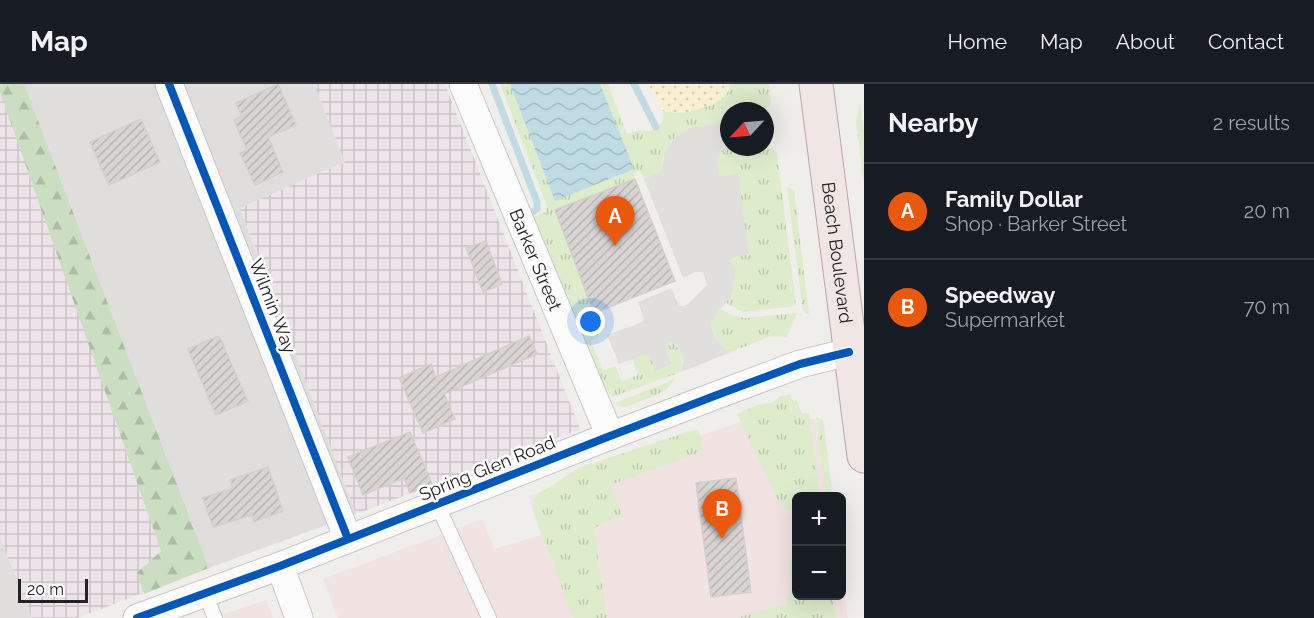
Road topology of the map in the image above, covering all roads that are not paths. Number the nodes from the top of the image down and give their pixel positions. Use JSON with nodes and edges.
{"nodes":[{"id":1,"x":169,"y":84,"type":"edge"},
{"id":2,"x":464,"y":84,"type":"edge"},
{"id":3,"x":816,"y":84,"type":"edge"},
{"id":4,"x":849,"y":352,"type":"junction"},
{"id":5,"x":610,"y":436,"type":"junction"},
{"id":6,"x":864,"y":456,"type":"edge"},
{"id":7,"x":437,"y":504,"type":"junction"},
{"id":8,"x":348,"y":539,"type":"junction"},
{"id":9,"x":280,"y":567,"type":"junction"},
{"id":10,"x":210,"y":606,"type":"edge"},
{"id":11,"x":137,"y":618,"type":"edge"},
{"id":12,"x":299,"y":618,"type":"edge"},
{"id":13,"x":489,"y":618,"type":"edge"}],
"edges":[{"from":1,"to":8,"type":"street","name":"Wilmin Way"},
{"from":2,"to":5,"type":"street","name":"Barker Street"},
{"from":3,"to":4,"type":"highway","name":"Beach Boulevard"},
{"from":4,"to":5,"type":"street","name":"Spring Glen Road"},
{"from":4,"to":6,"type":"highway","name":"Beach Boulevard"},
{"from":5,"to":7,"type":"street","name":"Spring Glen Road"},
{"from":7,"to":8,"type":"street","name":"Spring Glen Road"},
{"from":7,"to":13,"type":"lane"},
{"from":8,"to":9,"type":"street","name":"Spring Glen Road"},
{"from":9,"to":10,"type":"street","name":"Spring Glen Road"},
{"from":9,"to":12,"type":"street"},
{"from":10,"to":11,"type":"street","name":"Spring Glen Road"}]}
